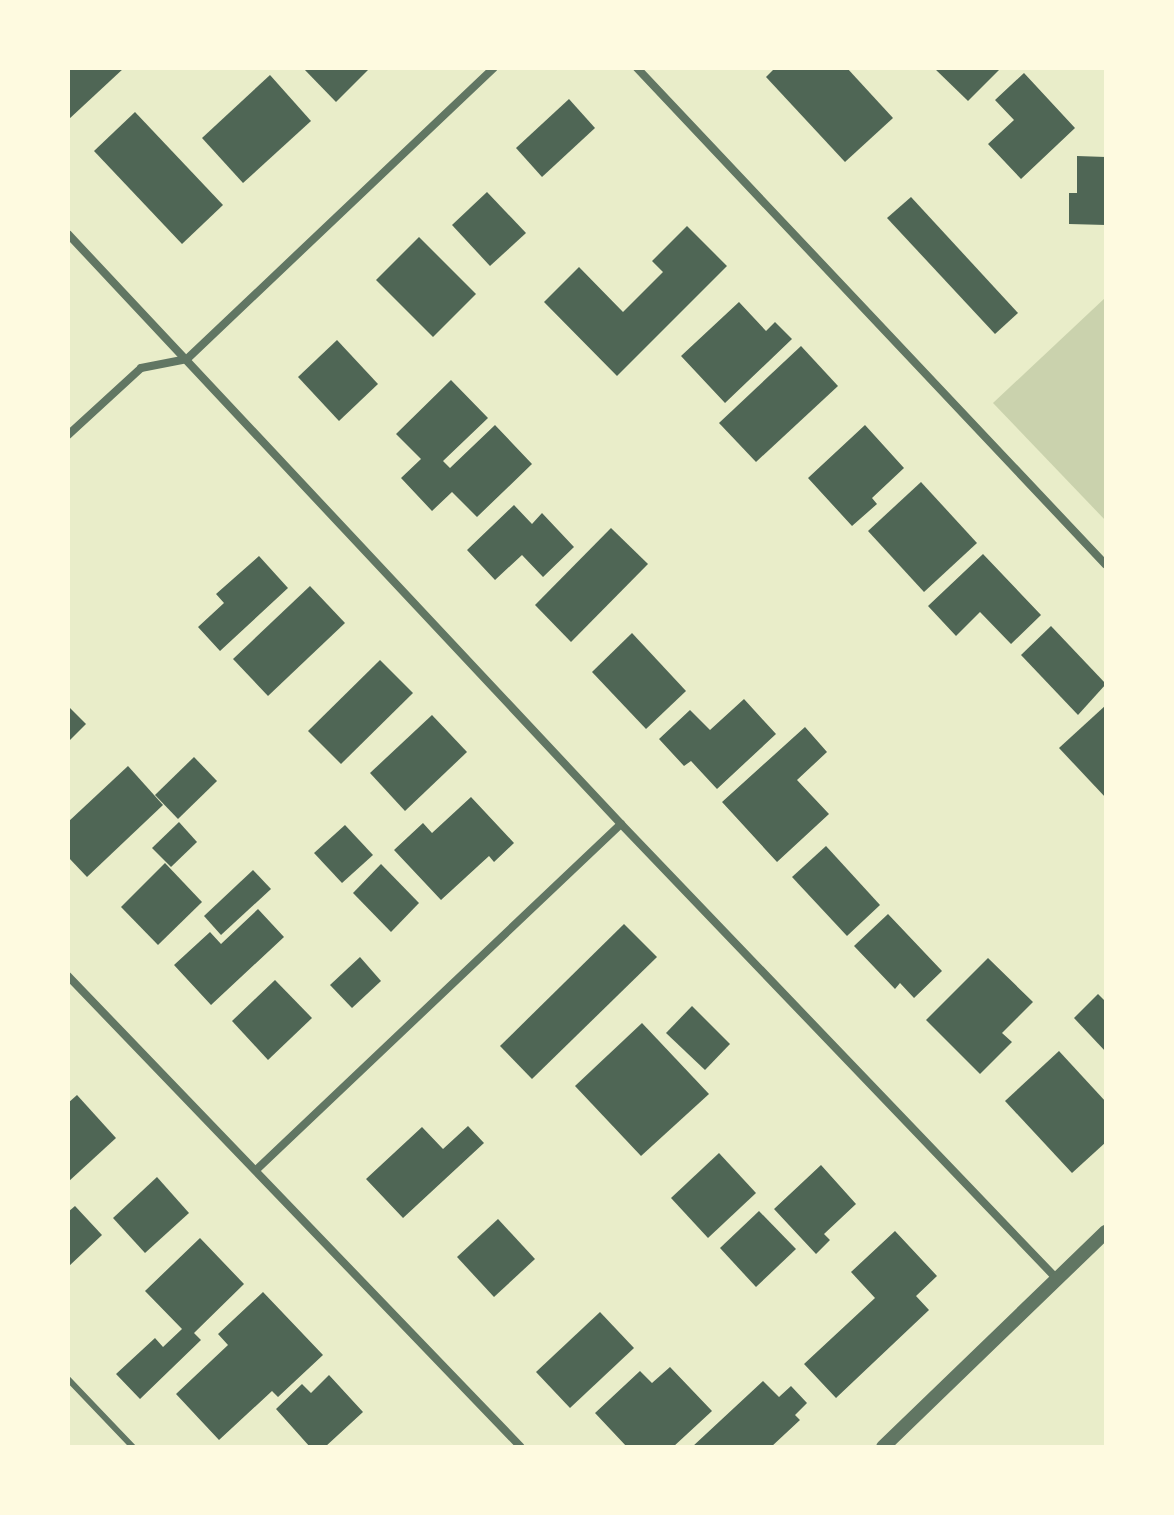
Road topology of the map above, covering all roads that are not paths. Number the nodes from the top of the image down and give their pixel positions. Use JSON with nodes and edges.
{"nodes":[{"id":1,"x":494,"y":68,"type":"edge"},
{"id":2,"x":637,"y":68,"type":"edge"},
{"id":3,"x":68,"y":234,"type":"edge"},
{"id":4,"x":187,"y":359,"type":"junction"},
{"id":5,"x":68,"y":435,"type":"edge"},
{"id":6,"x":1106,"y":565,"type":"edge"},
{"id":7,"x":621,"y":824,"type":"junction"},
{"id":8,"x":68,"y":976,"type":"edge"},
{"id":9,"x":256,"y":1170,"type":"junction"},
{"id":10,"x":1106,"y":1232,"type":"edge"},
{"id":11,"x":1057,"y":1279,"type":"junction"},
{"id":12,"x":68,"y":1379,"type":"edge"},
{"id":13,"x":133,"y":1447,"type":"edge"},
{"id":14,"x":521,"y":1447,"type":"edge"},
{"id":15,"x":883,"y":1447,"type":"edge"}],
"edges":[{"from":1,"to":4,"type":"street"},
{"from":2,"to":6,"type":"street"},
{"from":3,"to":4,"type":"street"},
{"from":4,"to":5,"type":"street"},
{"from":4,"to":7,"type":"street"},
{"from":7,"to":9,"type":"street"},
{"from":7,"to":11,"type":"street"},
{"from":8,"to":9,"type":"street"},
{"from":9,"to":14,"type":"street"},
{"from":10,"to":11,"type":"street"},
{"from":11,"to":15,"type":"street"},
{"from":12,"to":13,"type":"lane"}]}
